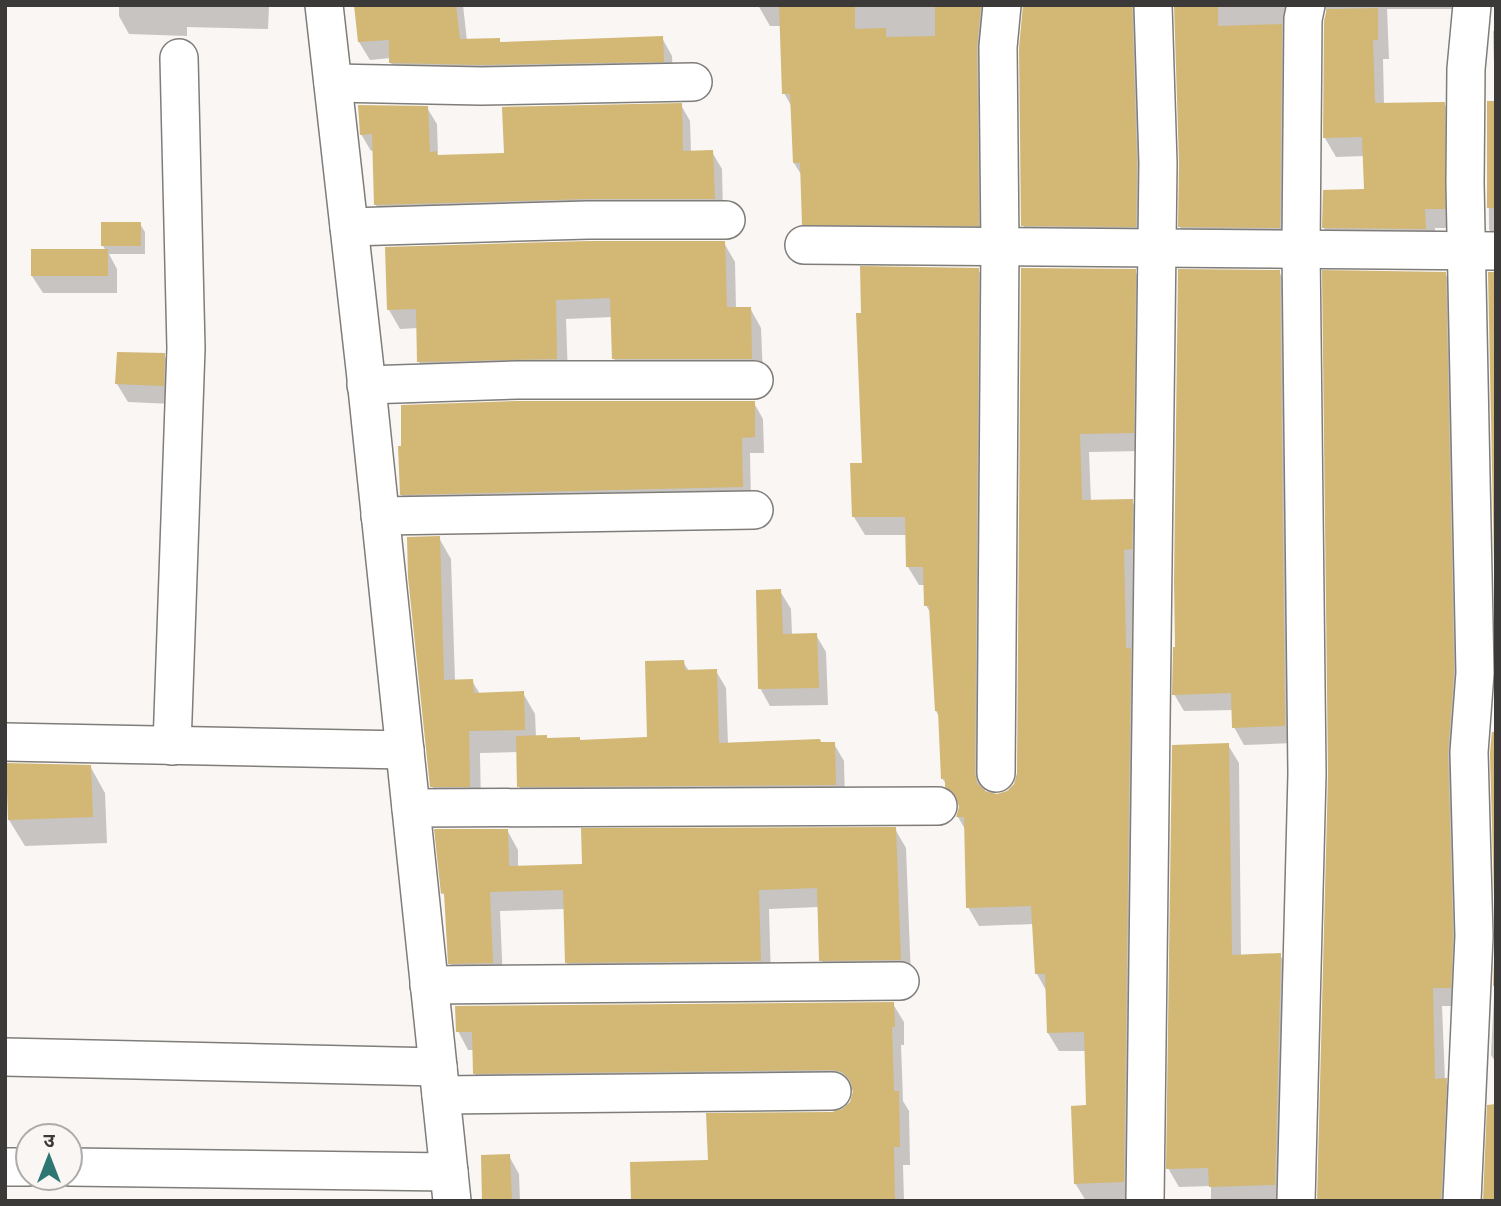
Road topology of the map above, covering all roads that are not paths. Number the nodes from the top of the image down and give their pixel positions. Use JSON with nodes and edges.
{"nodes":[{"id":1,"x":324,"y":5,"type":"edge"},
{"id":2,"x":1002,"y":5,"type":"edge"},
{"id":3,"x":1153,"y":5,"type":"edge"},
{"id":4,"x":1306,"y":5,"type":"edge"},
{"id":5,"x":1472,"y":5,"type":"edge"},
{"id":6,"x":180,"y":58,"type":"dead end"},
{"id":7,"x":694,"y":82,"type":"dead end"},
{"id":8,"x":333,"y":83,"type":"junction"},
{"id":9,"x":726,"y":220,"type":"dead end"},
{"id":10,"x":349,"y":226,"type":"junction"},
{"id":11,"x":804,"y":245,"type":"dead end"},
{"id":12,"x":1000,"y":247,"type":"junction"},
{"id":13,"x":1157,"y":248,"type":"junction"},
{"id":14,"x":1301,"y":249,"type":"junction"},
{"id":15,"x":1481,"y":251,"type":"edge"},
{"id":16,"x":754,"y":380,"type":"dead end"},
{"id":17,"x":366,"y":385,"type":"junction"},
{"id":18,"x":754,"y":510,"type":"dead end"},
{"id":19,"x":380,"y":516,"type":"junction"},
{"id":20,"x":5,"y":742,"type":"edge"},
{"id":21,"x":172,"y":746,"type":"junction"},
{"id":22,"x":405,"y":750,"type":"junction"},
{"id":23,"x":996,"y":773,"type":"dead end"},
{"id":24,"x":938,"y":806,"type":"dead end"},
{"id":25,"x":411,"y":808,"type":"junction"},
{"id":26,"x":900,"y":981,"type":"dead end"},
{"id":27,"x":429,"y":985,"type":"junction"},
{"id":28,"x":5,"y":1057,"type":"edge"},
{"id":29,"x":439,"y":1081,"type":"junction"},
{"id":30,"x":832,"y":1091,"type":"dead end"},
{"id":31,"x":84,"y":1168,"type":"edge"},
{"id":32,"x":450,"y":1186,"type":"edge"},
{"id":33,"x":1145,"y":1201,"type":"edge"},
{"id":34,"x":1296,"y":1201,"type":"edge"},
{"id":35,"x":1462,"y":1201,"type":"edge"}],
"edges":[{"from":1,"to":8,"type":"street"},
{"from":2,"to":12,"type":"street"},
{"from":3,"to":13,"type":"street"},
{"from":4,"to":14,"type":"street"},
{"from":5,"to":15,"type":"street"},
{"from":6,"to":21,"type":"street"},
{"from":7,"to":8,"type":"street"},
{"from":8,"to":10,"type":"street"},
{"from":9,"to":10,"type":"street"},
{"from":10,"to":17,"type":"street"},
{"from":11,"to":12,"type":"street"},
{"from":12,"to":13,"type":"street"},
{"from":12,"to":23,"type":"street"},
{"from":13,"to":14,"type":"street"},
{"from":13,"to":33,"type":"street"},
{"from":14,"to":15,"type":"street"},
{"from":14,"to":34,"type":"street"},
{"from":15,"to":35,"type":"street"},
{"from":16,"to":17,"type":"street"},
{"from":17,"to":19,"type":"street"},
{"from":18,"to":19,"type":"street"},
{"from":19,"to":22,"type":"street"},
{"from":20,"to":21,"type":"street"},
{"from":21,"to":22,"type":"street"},
{"from":22,"to":25,"type":"street"},
{"from":24,"to":25,"type":"street"},
{"from":25,"to":27,"type":"street"},
{"from":26,"to":27,"type":"street"},
{"from":27,"to":29,"type":"street"},
{"from":28,"to":29,"type":"street"},
{"from":29,"to":30,"type":"street"},
{"from":29,"to":32,"type":"street"},
{"from":31,"to":32,"type":"street"}]}
